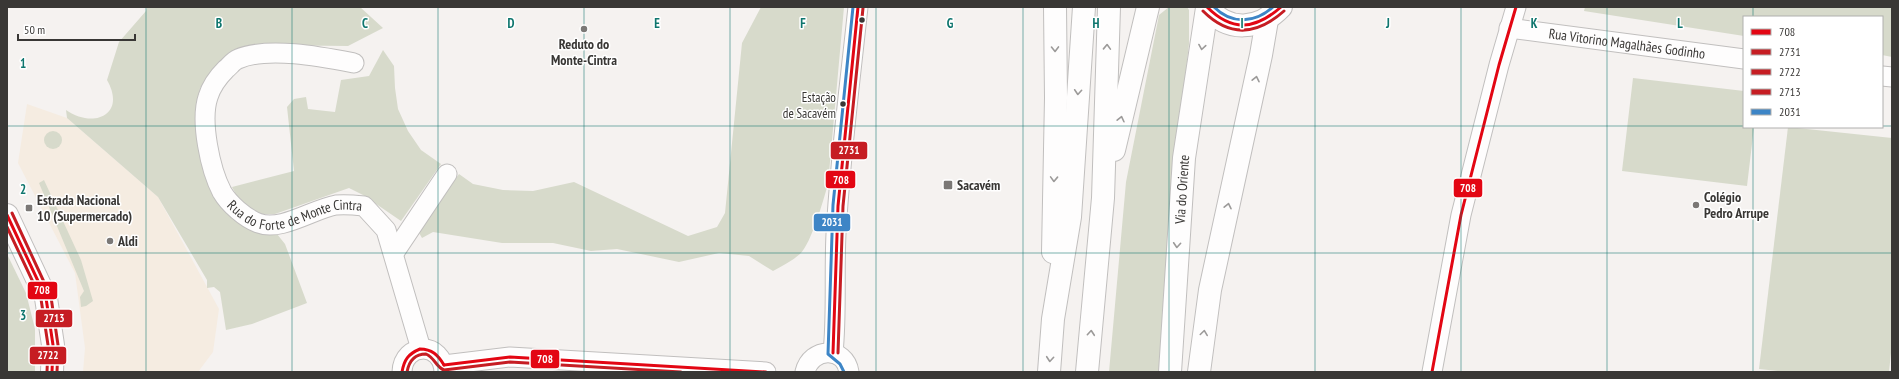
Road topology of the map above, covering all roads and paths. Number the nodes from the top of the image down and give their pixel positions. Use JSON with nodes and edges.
{"nodes":[{"id":1,"x":858,"y":7,"type":"edge"},
{"id":2,"x":1516,"y":7,"type":"edge"},
{"id":3,"x":1055,"y":8,"type":"edge"},
{"id":4,"x":1207,"y":8,"type":"edge"},
{"id":5,"x":1084,"y":9,"type":"edge"},
{"id":6,"x":1108,"y":10,"type":"edge"},
{"id":7,"x":1274,"y":13,"type":"edge"},
{"id":8,"x":1146,"y":14,"type":"edge"},
{"id":9,"x":1509,"y":28,"type":"junction"},
{"id":10,"x":1743,"y":59,"type":"edge"},
{"id":11,"x":354,"y":63,"type":"dead end"},
{"id":12,"x":447,"y":174,"type":"dead end"},
{"id":13,"x":1103,"y":198,"type":"junction"},
{"id":14,"x":7,"y":215,"type":"edge"},
{"id":15,"x":394,"y":253,"type":"junction"},
{"id":16,"x":1053,"y":319,"type":"junction"},
{"id":17,"x":421,"y":349,"type":"junction"},
{"id":18,"x":833,"y":353,"type":"junction"},
{"id":19,"x":444,"y":368,"type":"edge"},
{"id":20,"x":52,"y":372,"type":"edge"},
{"id":21,"x":402,"y":372,"type":"edge"},
{"id":22,"x":766,"y":372,"type":"edge"},
{"id":23,"x":805,"y":372,"type":"edge"},
{"id":24,"x":849,"y":372,"type":"edge"},
{"id":25,"x":1048,"y":372,"type":"edge"},
{"id":26,"x":1087,"y":372,"type":"edge"},
{"id":27,"x":1170,"y":372,"type":"edge"},
{"id":28,"x":1199,"y":372,"type":"edge"},
{"id":29,"x":1432,"y":372,"type":"edge"}],
"edges":[{"from":1,"to":18,"type":"street"},
{"from":2,"to":9,"type":"street"},
{"from":3,"to":16,"type":"main road","one_way":true},
{"from":4,"to":7,"type":"main road"},
{"from":4,"to":27,"type":"main road","name":"Via do Oriente","one_way":true},
{"from":5,"to":16,"type":"main road","one_way":true},
{"from":13,"to":6,"type":"main road","one_way":true},
{"from":28,"to":7,"type":"main road","one_way":true},
{"from":13,"to":8,"type":"main road","one_way":true},
{"from":9,"to":10,"type":"street","name":"Rua Vitorino Magalhães Godinho"},
{"from":9,"to":29,"type":"street"},
{"from":11,"to":15,"type":"street","name":"Rua do Forte de Monte Cintra"},
{"from":12,"to":15,"type":"street"},
{"from":26,"to":13,"type":"main road","one_way":true},
{"from":14,"to":20,"type":"main road"},
{"from":15,"to":17,"type":"street","name":"Rua do Forte de Monte Cintra"},
{"from":16,"to":25,"type":"main road","one_way":true},
{"from":17,"to":19,"type":"street"},
{"from":17,"to":21,"type":"street"},
{"from":18,"to":23,"type":"street"},
{"from":18,"to":24,"type":"street"},
{"from":19,"to":22,"type":"street"}]}
